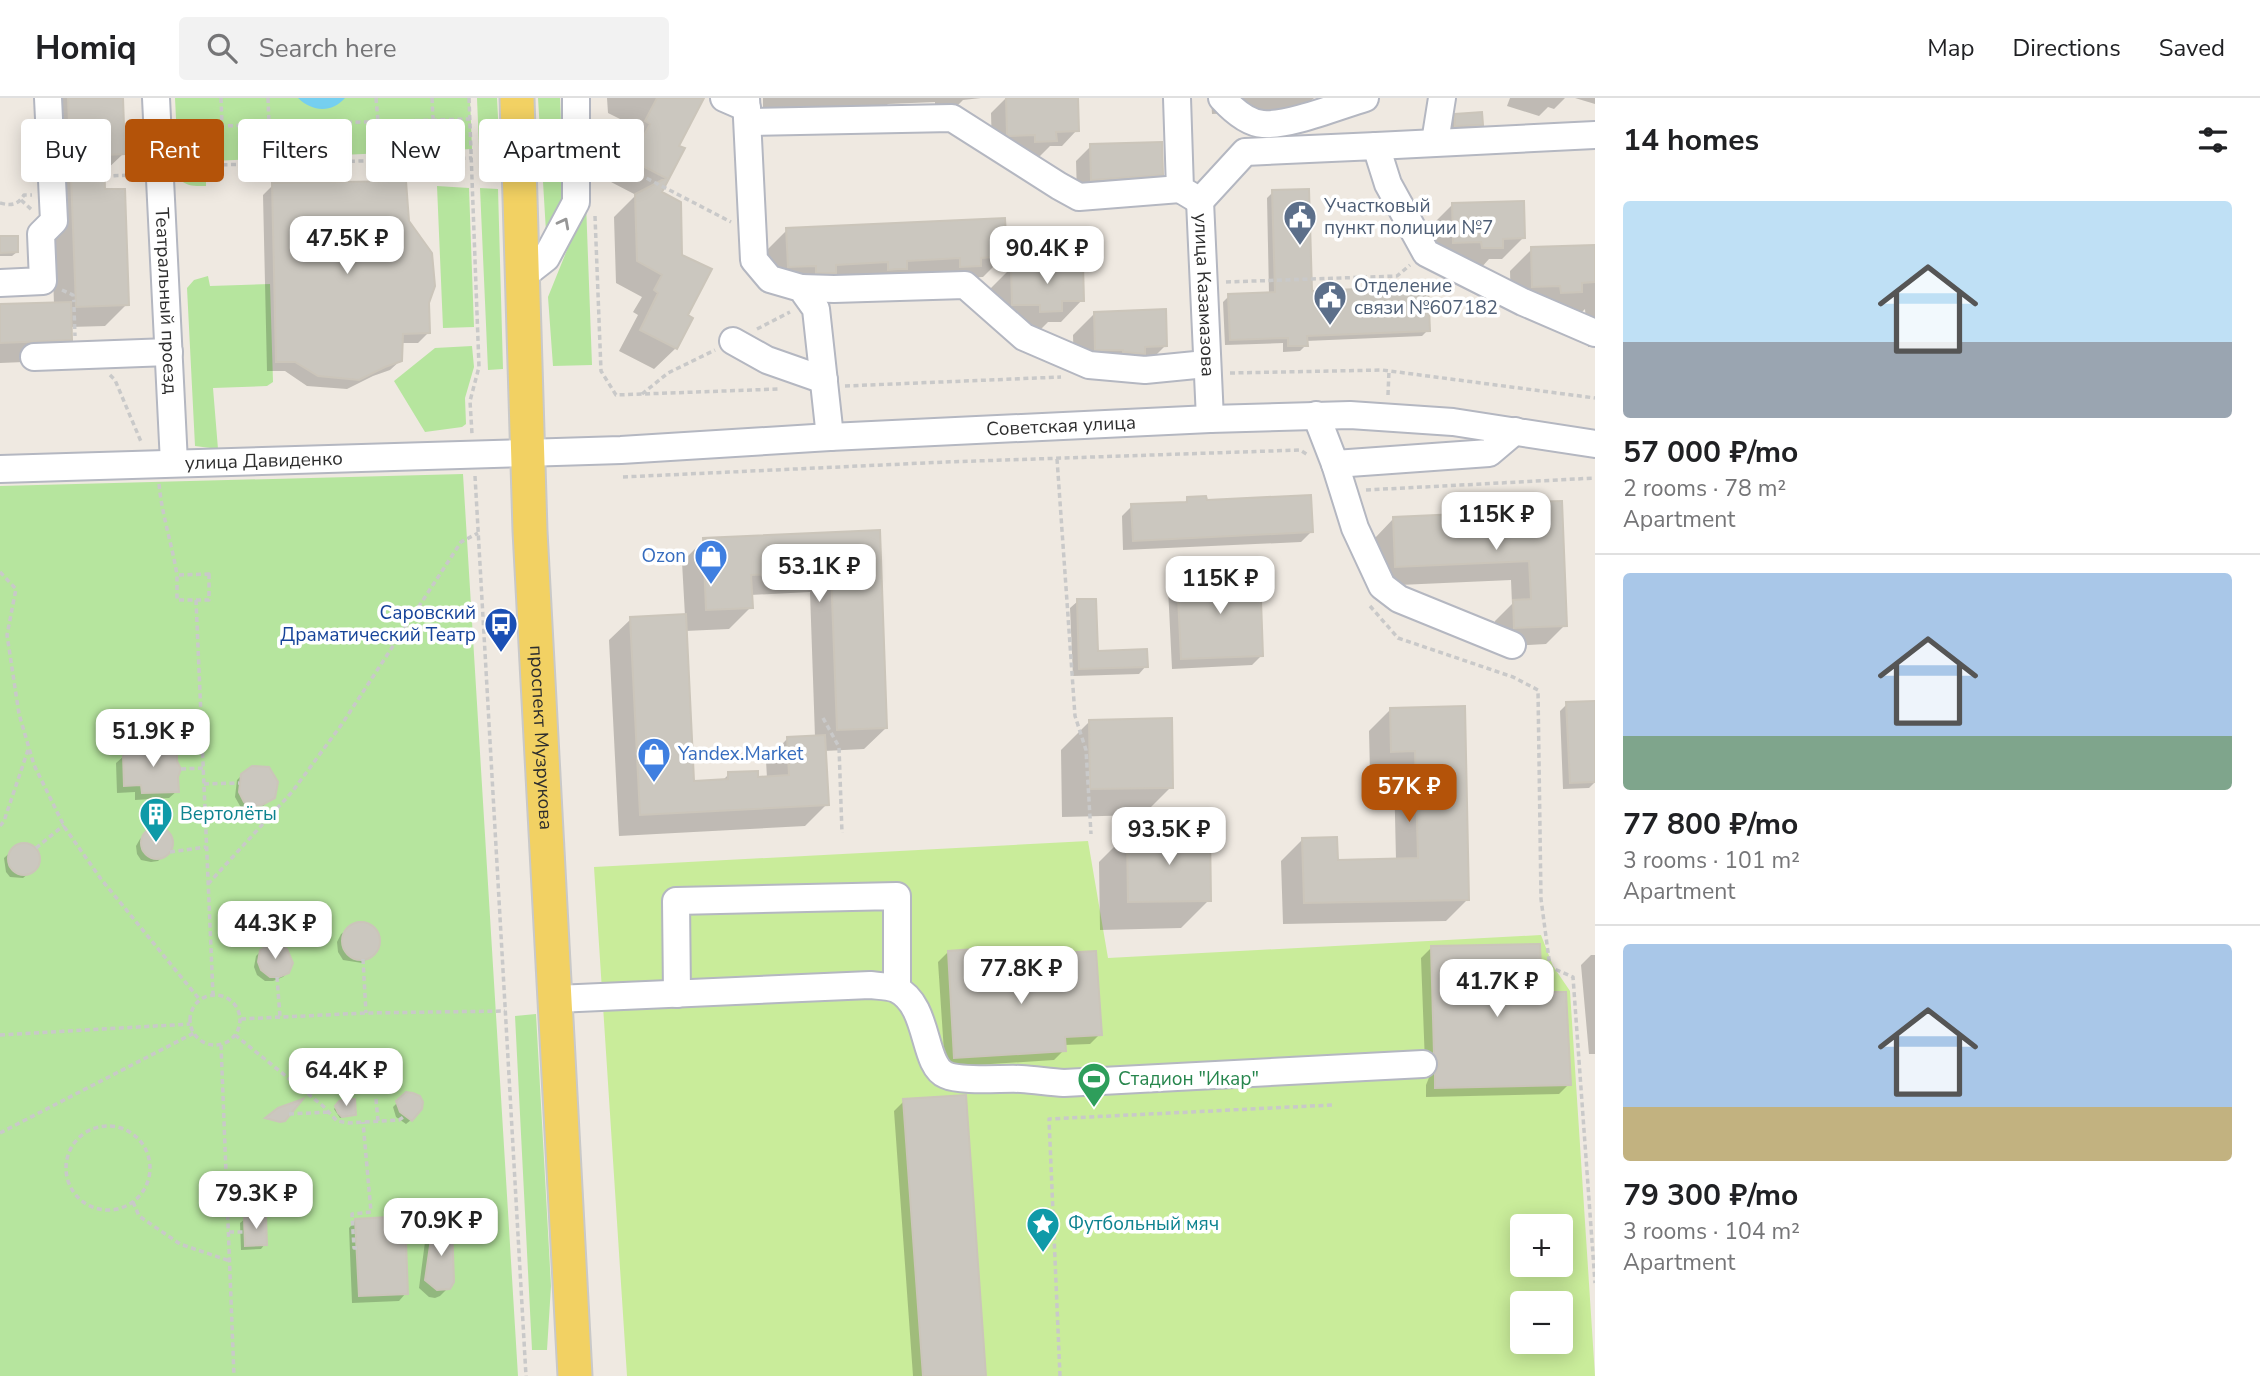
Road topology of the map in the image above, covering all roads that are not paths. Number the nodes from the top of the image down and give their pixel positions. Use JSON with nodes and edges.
{"nodes":[{"id":1,"x":48,"y":98,"type":"edge"},
{"id":2,"x":156,"y":98,"type":"edge"},
{"id":3,"x":517,"y":98,"type":"edge"},
{"id":4,"x":576,"y":98,"type":"edge"},
{"id":5,"x":1178,"y":98,"type":"edge"},
{"id":6,"x":1222,"y":98,"type":"edge"},
{"id":7,"x":1365,"y":98,"type":"edge"},
{"id":8,"x":1442,"y":98,"type":"edge"},
{"id":9,"x":1338,"y":102,"type":"edge"},
{"id":10,"x":741,"y":107,"type":"edge"},
{"id":11,"x":1595,"y":135,"type":"edge"},
{"id":12,"x":1435,"y":142,"type":"junction"},
{"id":13,"x":1376,"y":146,"type":"junction"},
{"id":14,"x":1190,"y":195,"type":"junction"},
{"id":15,"x":523,"y":276,"type":"junction"},
{"id":16,"x":0,"y":283,"type":"edge"},
{"id":17,"x":802,"y":288,"type":"junction"},
{"id":18,"x":1595,"y":333,"type":"edge"},
{"id":19,"x":733,"y":341,"type":"dead end"},
{"id":20,"x":169,"y":352,"type":"junction"},
{"id":21,"x":34,"y":357,"type":"dead end"},
{"id":22,"x":1206,"y":364,"type":"junction"},
{"id":23,"x":824,"y":380,"type":"junction"},
{"id":24,"x":1316,"y":415,"type":"junction"},
{"id":25,"x":1210,"y":419,"type":"junction"},
{"id":26,"x":1515,"y":431,"type":"junction"},
{"id":27,"x":830,"y":437,"type":"junction"},
{"id":28,"x":1595,"y":444,"type":"edge"},
{"id":29,"x":527,"y":453,"type":"junction"},
{"id":30,"x":174,"y":463,"type":"junction"},
{"id":31,"x":1329,"y":468,"type":"junction"},
{"id":32,"x":0,"y":469,"type":"edge"},
{"id":33,"x":1511,"y":645,"type":"dead end"},
{"id":34,"x":897,"y":989,"type":"junction"},
{"id":35,"x":677,"y":994,"type":"junction"},
{"id":36,"x":556,"y":999,"type":"junction"},
{"id":37,"x":1423,"y":1064,"type":"dead end"},
{"id":38,"x":575,"y":1376,"type":"edge"}],
"edges":[{"from":1,"to":16,"type":"street"},
{"from":2,"to":20,"type":"street","name":"Театральный проезд"},
{"from":3,"to":15,"type":"main road","name":"проспект Музрукова"},
{"from":15,"to":4,"type":"street","one_way":true},
{"from":5,"to":14,"type":"street","name":"улица Казамазова"},
{"from":6,"to":9,"type":"street"},
{"from":7,"to":9,"type":"street"},
{"from":8,"to":12,"type":"street"},
{"from":10,"to":14,"type":"street"},
{"from":10,"to":17,"type":"street"},
{"from":11,"to":12,"type":"street"},
{"from":12,"to":13,"type":"street"},
{"from":13,"to":14,"type":"street"},
{"from":13,"to":18,"type":"street"},
{"from":14,"to":22,"type":"street","name":"улица Казамазова"},
{"from":15,"to":29,"type":"main road","name":"проспект Музрукова"},
{"from":17,"to":22,"type":"street"},
{"from":17,"to":23,"type":"street"},
{"from":19,"to":23,"type":"street"},
{"from":20,"to":21,"type":"street"},
{"from":20,"to":30,"type":"street","name":"Театральный проезд"},
{"from":22,"to":25,"type":"street","name":"улица Казамазова"},
{"from":23,"to":27,"type":"street"},
{"from":24,"to":25,"type":"street","name":"Советская улица"},
{"from":24,"to":26,"type":"street","name":"Советская улица"},
{"from":24,"to":31,"type":"street"},
{"from":25,"to":27,"type":"street","name":"Советская улица"},
{"from":26,"to":28,"type":"street","name":"Советская улица"},
{"from":26,"to":31,"type":"street"},
{"from":27,"to":29,"type":"street","name":"Советская улица"},
{"from":29,"to":30,"type":"street","name":"улица Давиденко"},
{"from":29,"to":36,"type":"main road","name":"проспект Музрукова"},
{"from":30,"to":32,"type":"street","name":"улица Давиденко"},
{"from":31,"to":33,"type":"street"},
{"from":34,"to":35,"type":"street"},
{"from":34,"to":35,"type":"street"},
{"from":34,"to":37,"type":"street"},
{"from":35,"to":36,"type":"street"},
{"from":36,"to":38,"type":"main road","name":"проспект Музрукова"}]}
